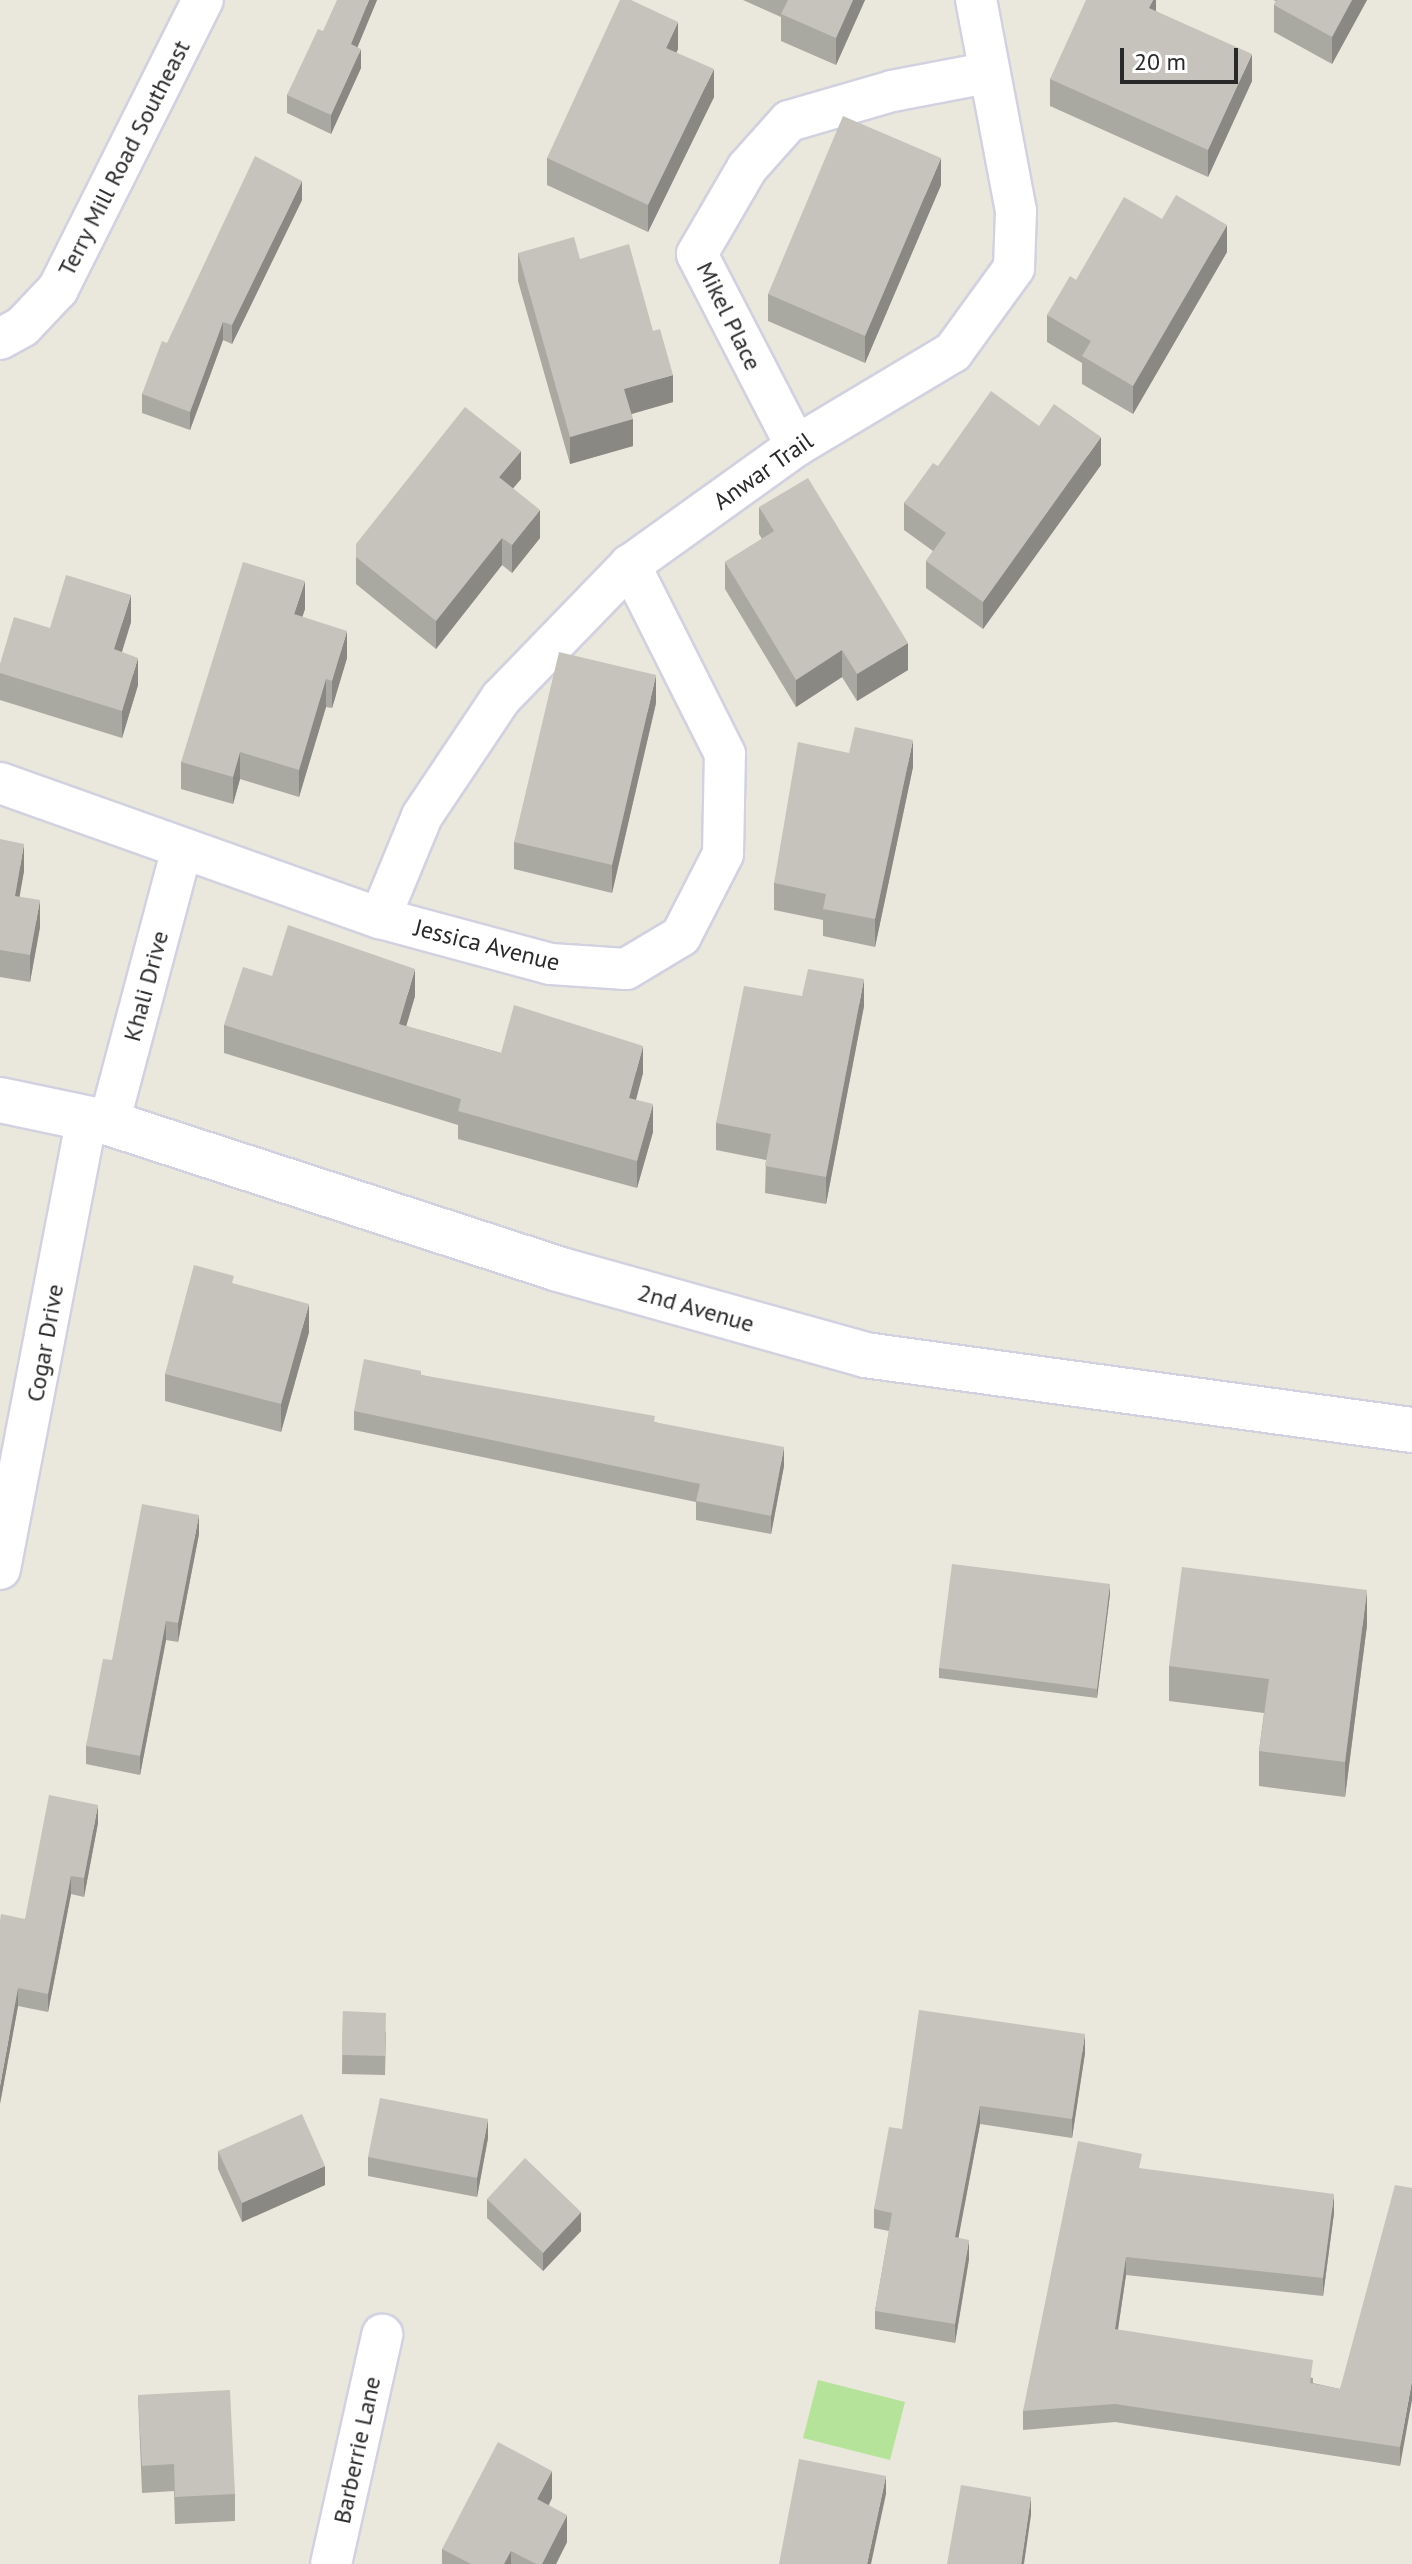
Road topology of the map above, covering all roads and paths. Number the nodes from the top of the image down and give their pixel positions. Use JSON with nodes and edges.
{"nodes":[{"id":1,"x":203,"y":0,"type":"edge"},
{"id":2,"x":976,"y":0,"type":"edge"},
{"id":3,"x":986,"y":73,"type":"junction"},
{"id":4,"x":0,"y":339,"type":"edge"},
{"id":5,"x":796,"y":446,"type":"junction"},
{"id":6,"x":630,"y":565,"type":"junction"},
{"id":7,"x":0,"y":783,"type":"edge"},
{"id":8,"x":182,"y":849,"type":"junction"},
{"id":9,"x":380,"y":918,"type":"junction"},
{"id":10,"x":0,"y":1100,"type":"edge"},
{"id":11,"x":98,"y":1120,"type":"junction"},
{"id":12,"x":1412,"y":1430,"type":"edge"},
{"id":13,"x":0,"y":1569,"type":"edge"},
{"id":14,"x":382,"y":2335,"type":"dead end"},
{"id":15,"x":331,"y":2564,"type":"edge"}],
"edges":[{"from":1,"to":4,"type":"street","name":"Terry Mill Road Southeast"},
{"from":2,"to":3,"type":"street","name":"Anwar Trail"},
{"from":3,"to":5,"type":"street","name":"Anwar Trail"},
{"from":3,"to":5,"type":"street","name":"Mikel Place"},
{"from":5,"to":6,"type":"street","name":"Anwar Trail"},
{"from":6,"to":9,"type":"street","name":"Anwar Trail"},
{"from":6,"to":9,"type":"street","name":"Jessica Avenue"},
{"from":7,"to":8,"type":"street","name":"Jessica Avenue"},
{"from":8,"to":9,"type":"street","name":"Jessica Avenue"},
{"from":8,"to":11,"type":"street","name":"Khali Drive"},
{"from":10,"to":11,"type":"street","name":"2nd Avenue"},
{"from":11,"to":12,"type":"street","name":"2nd Avenue"},
{"from":11,"to":13,"type":"street","name":"Cogar Drive"},
{"from":14,"to":15,"type":"street","name":"Barberrie Lane"}]}
